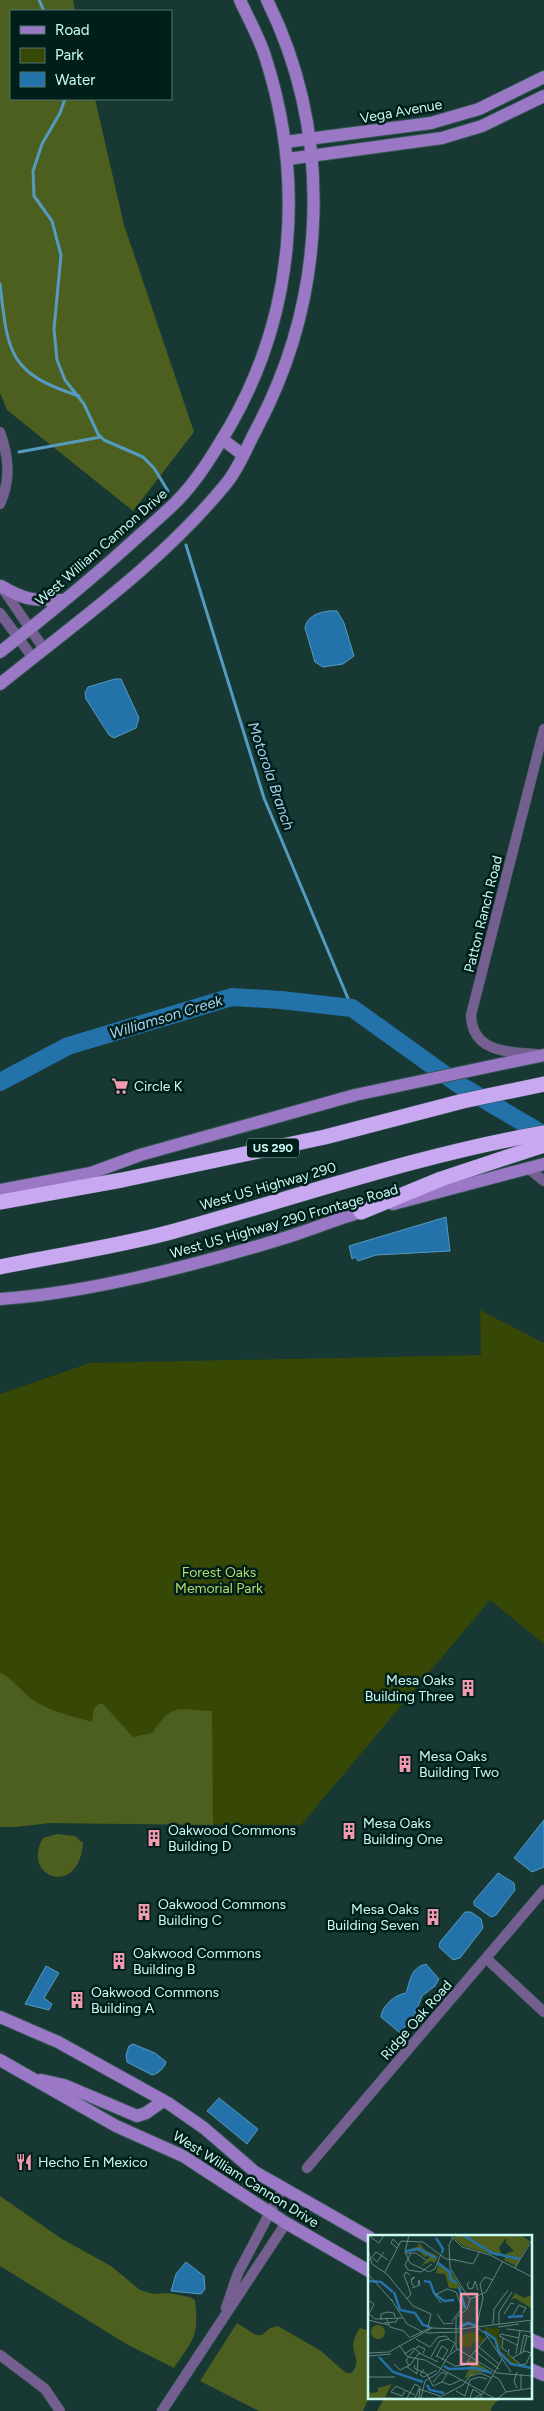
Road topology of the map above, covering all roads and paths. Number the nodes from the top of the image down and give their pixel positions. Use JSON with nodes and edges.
{"nodes":[{"id":1,"x":240,"y":0,"type":"edge"},
{"id":2,"x":267,"y":0,"type":"edge"},
{"id":3,"x":544,"y":77,"type":"edge"},
{"id":4,"x":544,"y":96,"type":"edge"},
{"id":5,"x":309,"y":139,"type":"junction"},
{"id":6,"x":286,"y":142,"type":"junction"},
{"id":7,"x":311,"y":156,"type":"junction"},
{"id":8,"x":288,"y":158,"type":"junction"},
{"id":9,"x":0,"y":432,"type":"edge"},
{"id":10,"x":222,"y":440,"type":"junction"},
{"id":11,"x":243,"y":455,"type":"junction"},
{"id":12,"x":0,"y":504,"type":"edge"},
{"id":13,"x":0,"y":586,"type":"edge"},
{"id":14,"x":63,"y":600,"type":"junction"},
{"id":15,"x":0,"y":613,"type":"edge"},
{"id":16,"x":29,"y":629,"type":"junction"},
{"id":17,"x":18,"y":638,"type":"junction"},
{"id":18,"x":44,"y":649,"type":"junction"},
{"id":19,"x":0,"y":652,"type":"edge"},
{"id":20,"x":33,"y":658,"type":"junction"},
{"id":21,"x":0,"y":684,"type":"edge"},
{"id":22,"x":544,"y":729,"type":"edge"},
{"id":23,"x":544,"y":1054,"type":"edge"},
{"id":24,"x":544,"y":1084,"type":"edge"},
{"id":25,"x":544,"y":1133,"type":"edge"},
{"id":26,"x":544,"y":1145,"type":"edge"},
{"id":27,"x":544,"y":1164,"type":"edge"},
{"id":28,"x":529,"y":1169,"type":"junction"},
{"id":29,"x":544,"y":1181,"type":"edge"},
{"id":30,"x":0,"y":1190,"type":"edge"},
{"id":31,"x":0,"y":1202,"type":"edge"},
{"id":32,"x":361,"y":1212,"type":"junction"},
{"id":33,"x":0,"y":1267,"type":"edge"},
{"id":34,"x":0,"y":1299,"type":"edge"},
{"id":35,"x":544,"y":1890,"type":"edge"},
{"id":36,"x":487,"y":1959,"type":"junction"},
{"id":37,"x":544,"y":2012,"type":"edge"},
{"id":38,"x":0,"y":2017,"type":"edge"},
{"id":39,"x":0,"y":2060,"type":"edge"},
{"id":40,"x":32,"y":2079,"type":"junction"},
{"id":41,"x":163,"y":2101,"type":"junction"},
{"id":42,"x":307,"y":2168,"type":"dead end"},
{"id":43,"x":283,"y":2188,"type":"junction"},
{"id":44,"x":270,"y":2213,"type":"junction"},
{"id":45,"x":286,"y":2223,"type":"junction"},
{"id":46,"x":368,"y":2237,"type":"edge"},
{"id":47,"x":368,"y":2270,"type":"edge"},
{"id":48,"x":222,"y":2318,"type":"junction"},
{"id":49,"x":532,"y":2340,"type":"edge"},
{"id":50,"x":544,"y":2345,"type":"edge"},
{"id":51,"x":0,"y":2355,"type":"edge"},
{"id":52,"x":532,"y":2370,"type":"edge"},
{"id":53,"x":544,"y":2375,"type":"edge"},
{"id":54,"x":60,"y":2411,"type":"edge"},
{"id":55,"x":162,"y":2411,"type":"edge"}],
"edges":[{"from":1,"to":6,"type":"main road","name":"West William Cannon Drive"},
{"from":2,"to":5,"type":"main road"},
{"from":3,"to":5,"type":"main road","name":"Vega Avenue"},
{"from":4,"to":7,"type":"main road"},
{"from":5,"to":6,"type":"main road","name":"Vega Avenue"},
{"from":5,"to":7,"type":"main road"},
{"from":6,"to":8,"type":"main road","name":"West William Cannon Drive"},
{"from":7,"to":8,"type":"main road"},
{"from":7,"to":11,"type":"main road"},
{"from":8,"to":10,"type":"main road","name":"West William Cannon Drive"},
{"from":9,"to":12,"type":"street"},
{"from":10,"to":11,"type":"main road"},
{"from":10,"to":14,"type":"main road","name":"West William Cannon Drive"},
{"from":11,"to":18,"type":"main road"},
{"from":13,"to":14,"type":"main road"},
{"from":13,"to":16,"type":"street"},
{"from":14,"to":16,"type":"main road","name":"West William Cannon Drive"},
{"from":15,"to":17,"type":"street"},
{"from":16,"to":17,"type":"main road","name":"West William Cannon Drive"},
{"from":16,"to":18,"type":"street"},
{"from":17,"to":19,"type":"main road","name":"West William Cannon Drive"},
{"from":17,"to":20,"type":"street"},
{"from":18,"to":20,"type":"main road"},
{"from":20,"to":21,"type":"main road"},
{"from":22,"to":23,"type":"street","name":"Patton Ranch Road"},
{"from":23,"to":30,"type":"main road"},
{"from":24,"to":31,"type":"highway","number":"US 290"},
{"from":25,"to":33,"type":"highway","name":"West US Highway 290"},
{"from":26,"to":32,"type":"highway"},
{"from":27,"to":28,"type":"main road","name":"West US Highway 290 Frontage Road"},
{"from":28,"to":29,"type":"street"},
{"from":28,"to":32,"type":"main road","name":"West US Highway 290 Frontage Road"},
{"from":32,"to":34,"type":"main road","name":"West US Highway 290 Frontage Road"},
{"from":35,"to":36,"type":"street","name":"Ridge Oak Road"},
{"from":36,"to":37,"type":"street"},
{"from":36,"to":42,"type":"street","name":"Ridge Oak Road"},
{"from":38,"to":41,"type":"main road","name":"West William Cannon Drive"},
{"from":39,"to":40,"type":"main road","name":"West William Cannon Drive"},
{"from":40,"to":41,"type":"main road"},
{"from":40,"to":44,"type":"main road","name":"West William Cannon Drive"},
{"from":41,"to":43,"type":"main road","name":"West William Cannon Drive"},
{"from":43,"to":44,"type":"street"},
{"from":43,"to":46,"type":"main road","name":"West William Cannon Drive"},
{"from":44,"to":45,"type":"main road","name":"West William Cannon Drive"},
{"from":44,"to":48,"type":"street"},
{"from":45,"to":47,"type":"main road","name":"West William Cannon Drive"},
{"from":45,"to":48,"type":"street"},
{"from":48,"to":55,"type":"street"},
{"from":49,"to":50,"type":"main road"},
{"from":51,"to":54,"type":"street"},
{"from":52,"to":53,"type":"main road"}]}
